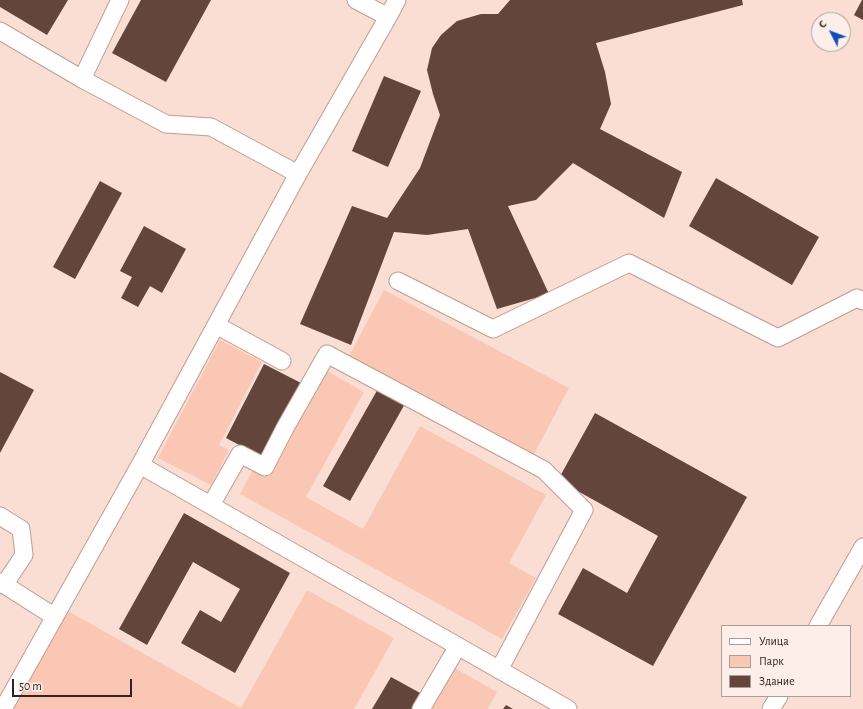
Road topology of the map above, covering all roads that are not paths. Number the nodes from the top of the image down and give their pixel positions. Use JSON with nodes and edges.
{"nodes":[{"id":1,"x":120,"y":0,"type":"edge"},
{"id":2,"x":356,"y":0,"type":"edge"},
{"id":3,"x":397,"y":0,"type":"edge"},
{"id":4,"x":388,"y":17,"type":"junction"},
{"id":5,"x":0,"y":31,"type":"edge"},
{"id":6,"x":82,"y":79,"type":"junction"},
{"id":7,"x":298,"y":174,"type":"junction"},
{"id":8,"x":398,"y":280,"type":"dead end"},
{"id":9,"x":863,"y":301,"type":"edge"},
{"id":10,"x":216,"y":325,"type":"junction"},
{"id":11,"x":282,"y":361,"type":"dead end"},
{"id":12,"x":140,"y":465,"type":"junction"},
{"id":13,"x":211,"y":505,"type":"junction"},
{"id":14,"x":0,"y":516,"type":"edge"},
{"id":15,"x":863,"y":547,"type":"edge"},
{"id":16,"x":2,"y":584,"type":"edge"},
{"id":17,"x":55,"y":617,"type":"junction"},
{"id":18,"x":819,"y":625,"type":"edge"},
{"id":19,"x":458,"y":646,"type":"junction"},
{"id":20,"x":499,"y":670,"type":"junction"},
{"id":21,"x":777,"y":697,"type":"edge"},
{"id":22,"x":3,"y":709,"type":"edge"},
{"id":23,"x":421,"y":709,"type":"edge"},
{"id":24,"x":568,"y":709,"type":"edge"},
{"id":25,"x":771,"y":709,"type":"edge"}],
"edges":[{"from":1,"to":6,"type":"lane"},
{"from":2,"to":4,"type":"lane"},
{"from":3,"to":4,"type":"lane"},
{"from":4,"to":7,"type":"lane"},
{"from":5,"to":6,"type":"lane"},
{"from":6,"to":7,"type":"lane"},
{"from":7,"to":10,"type":"lane"},
{"from":8,"to":9,"type":"lane"},
{"from":10,"to":11,"type":"lane"},
{"from":10,"to":12,"type":"lane"},
{"from":12,"to":13,"type":"lane"},
{"from":12,"to":17,"type":"lane"},
{"from":13,"to":19,"type":"lane"},
{"from":13,"to":20,"type":"lane"},
{"from":14,"to":16,"type":"lane"},
{"from":15,"to":18,"type":"lane"},
{"from":16,"to":17,"type":"lane"},
{"from":17,"to":22,"type":"lane"},
{"from":19,"to":20,"type":"lane"},
{"from":19,"to":23,"type":"lane"},
{"from":20,"to":24,"type":"lane"},
{"from":21,"to":25,"type":"lane"}]}
